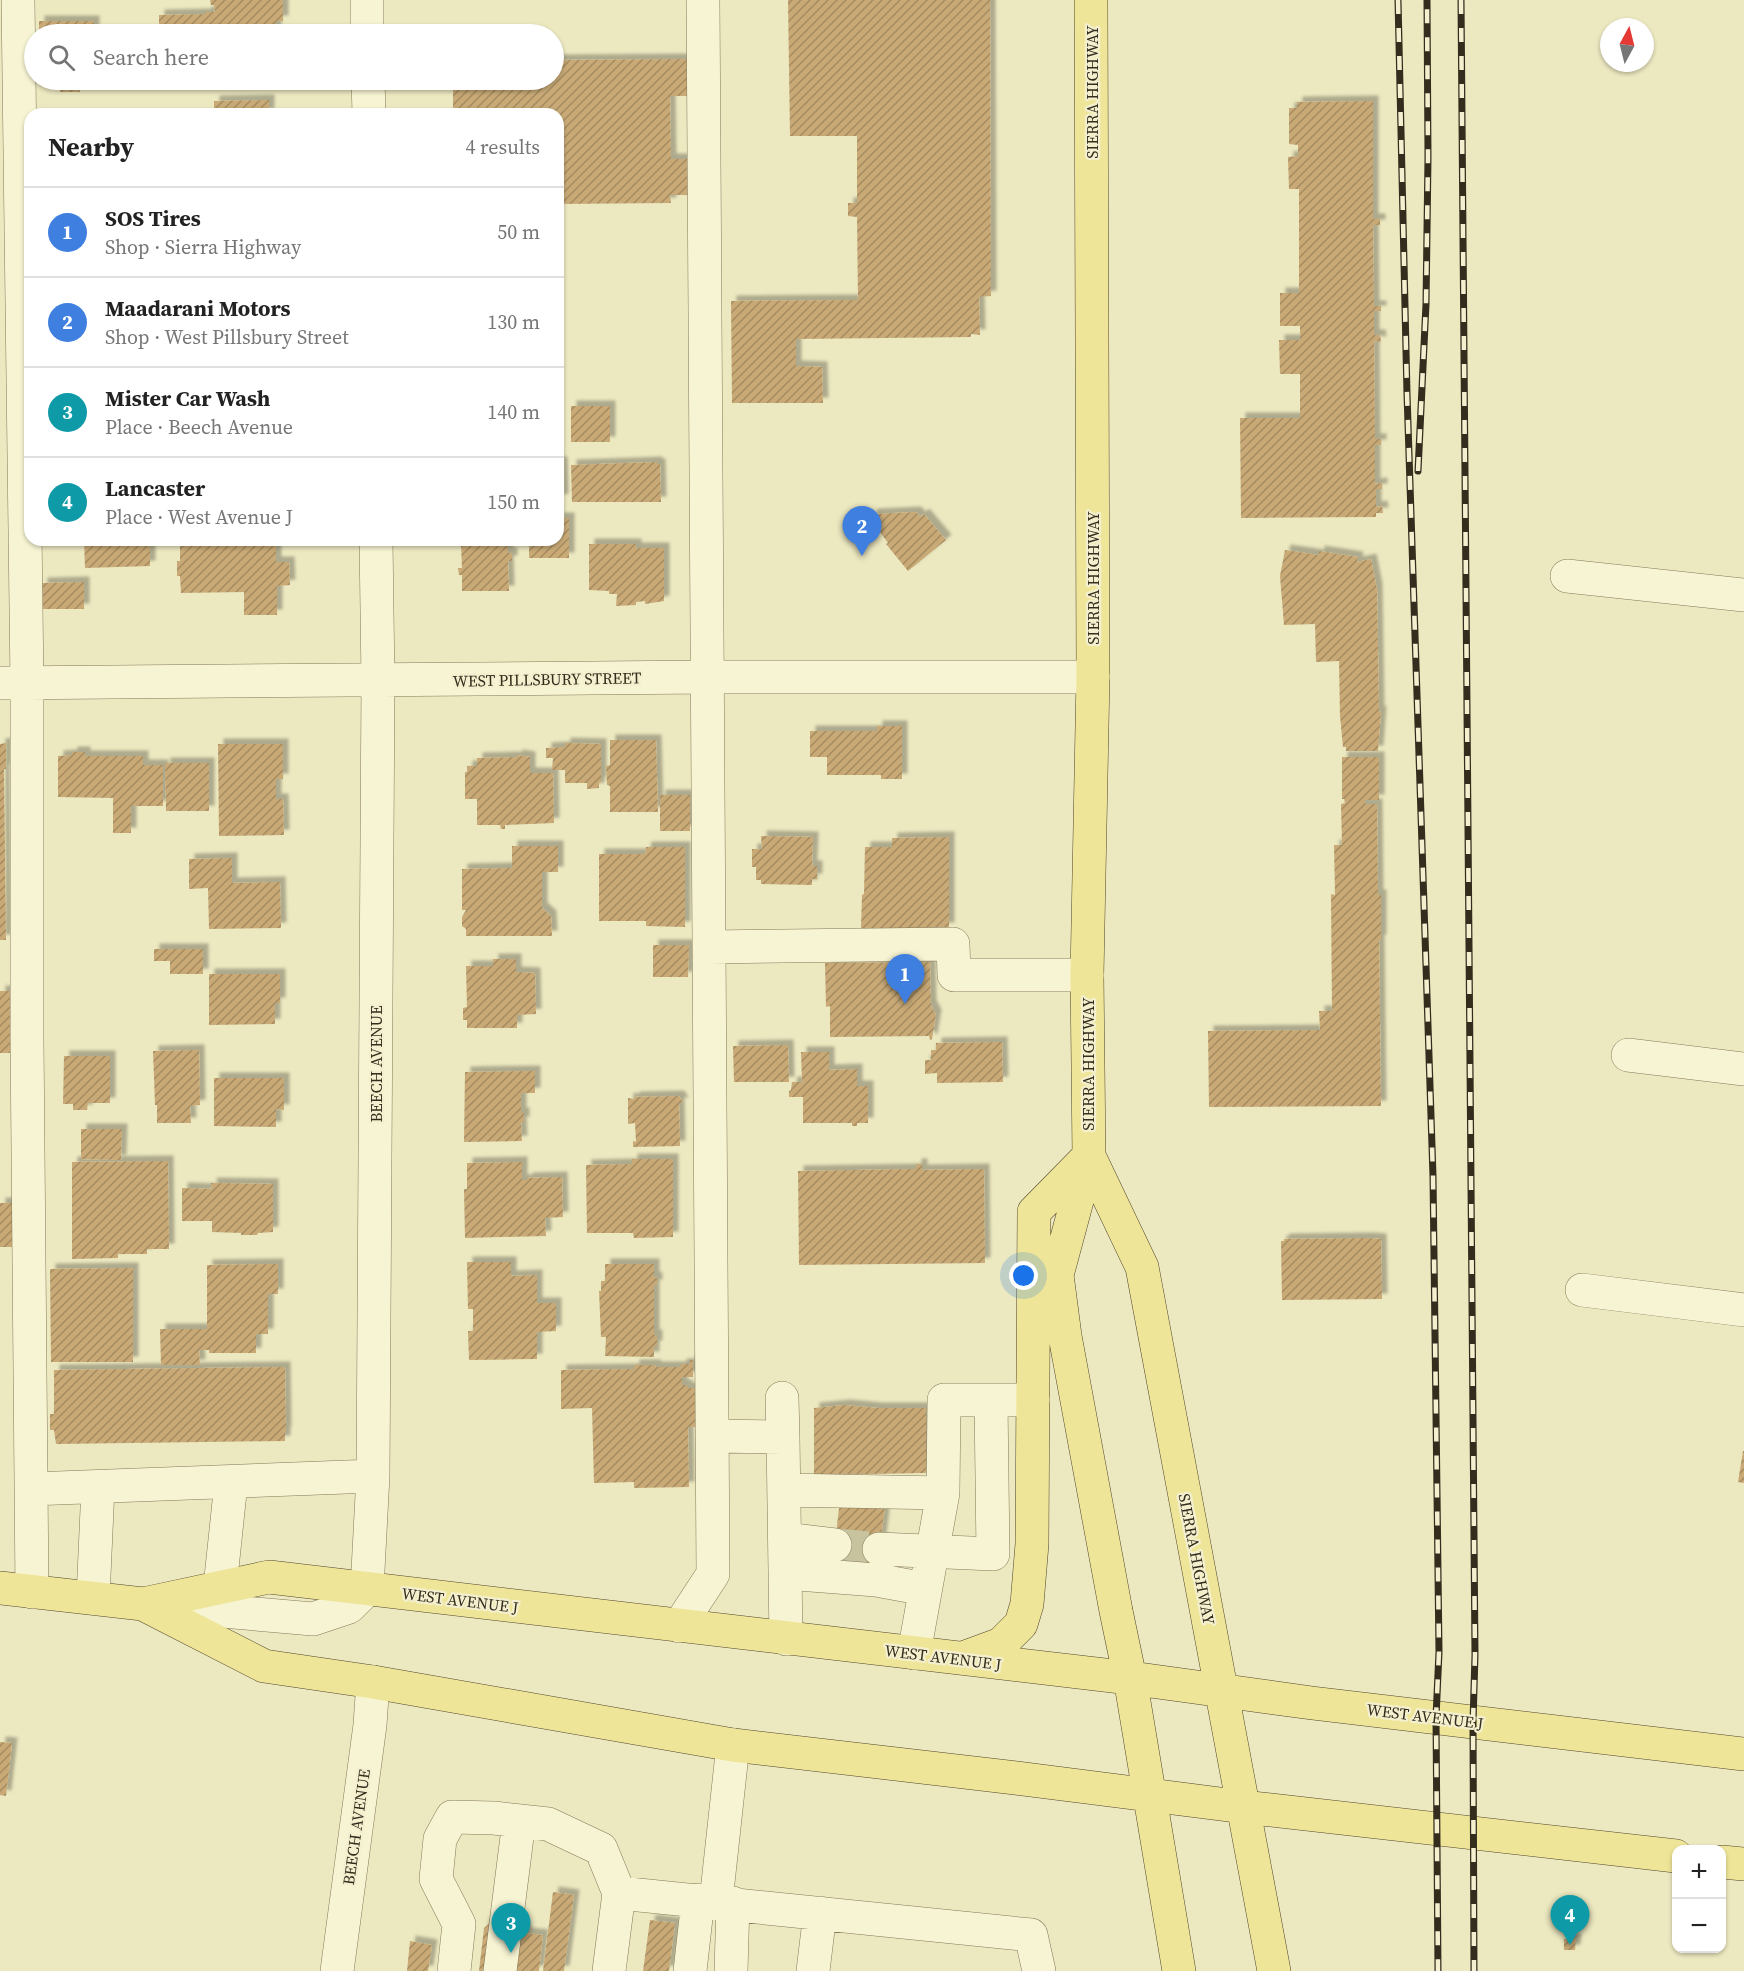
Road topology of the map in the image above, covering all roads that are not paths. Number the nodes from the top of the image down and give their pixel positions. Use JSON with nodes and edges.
{"nodes":[{"id":1,"x":18,"y":0,"type":"edge"},
{"id":2,"x":367,"y":0,"type":"edge"},
{"id":3,"x":704,"y":0,"type":"edge"},
{"id":4,"x":1091,"y":0,"type":"edge"},
{"id":5,"x":368,"y":24,"type":"edge"},
{"id":6,"x":368,"y":90,"type":"edge"},
{"id":7,"x":369,"y":108,"type":"edge"},
{"id":8,"x":11,"y":350,"type":"edge"},
{"id":9,"x":376,"y":546,"type":"edge"},
{"id":10,"x":1567,"y":576,"type":"dead end"},
{"id":11,"x":1744,"y":595,"type":"edge"},
{"id":12,"x":708,"y":677,"type":"junction"},
{"id":13,"x":1093,"y":677,"type":"junction"},
{"id":14,"x":378,"y":681,"type":"junction"},
{"id":15,"x":14,"y":683,"type":"edge"},
{"id":16,"x":710,"y":947,"type":"junction"},
{"id":17,"x":1087,"y":975,"type":"junction"},
{"id":18,"x":1628,"y":1055,"type":"dead end"},
{"id":19,"x":1744,"y":1069,"type":"edge"},
{"id":20,"x":1089,"y":1156,"type":"junction"},
{"id":21,"x":1582,"y":1290,"type":"dead end"},
{"id":22,"x":1744,"y":1310,"type":"edge"},
{"id":23,"x":782,"y":1398,"type":"dead end"},
{"id":24,"x":1032,"y":1400,"type":"junction"},
{"id":25,"x":991,"y":1401,"type":"junction"},
{"id":26,"x":712,"y":1436,"type":"junction"},
{"id":27,"x":783,"y":1437,"type":"junction"},
{"id":28,"x":373,"y":1476,"type":"junction"},
{"id":29,"x":231,"y":1483,"type":"junction"},
{"id":30,"x":98,"y":1487,"type":"junction"},
{"id":31,"x":31,"y":1490,"type":"junction"},
{"id":32,"x":784,"y":1490,"type":"junction"},
{"id":33,"x":943,"y":1493,"type":"junction"},
{"id":34,"x":785,"y":1539,"type":"junction"},
{"id":35,"x":835,"y":1545,"type":"tunnel mouth"},
{"id":36,"x":879,"y":1549,"type":"tunnel mouth"},
{"id":37,"x":932,"y":1552,"type":"junction"},
{"id":38,"x":785,"y":1573,"type":"junction"},
{"id":39,"x":220,"y":1587,"type":"junction"},
{"id":40,"x":0,"y":1588,"type":"edge"},
{"id":41,"x":367,"y":1589,"type":"junction"},
{"id":42,"x":925,"y":1589,"type":"junction"},
{"id":43,"x":32,"y":1592,"type":"junction"},
{"id":44,"x":93,"y":1598,"type":"junction"},
{"id":45,"x":143,"y":1604,"type":"junction"},
{"id":46,"x":679,"y":1626,"type":"junction"},
{"id":47,"x":786,"y":1639,"type":"junction"},
{"id":48,"x":914,"y":1653,"type":"junction"},
{"id":49,"x":963,"y":1659,"type":"junction"},
{"id":50,"x":1130,"y":1678,"type":"junction"},
{"id":51,"x":373,"y":1682,"type":"junction"},
{"id":52,"x":1223,"y":1691,"type":"junction"},
{"id":53,"x":733,"y":1745,"type":"junction"},
{"id":54,"x":1744,"y":1754,"type":"edge"},
{"id":55,"x":1150,"y":1795,"type":"junction"},
{"id":56,"x":1244,"y":1807,"type":"junction"},
{"id":57,"x":519,"y":1821,"type":"junction"},
{"id":58,"x":1672,"y":1855,"type":"edge"},
{"id":59,"x":1726,"y":1862,"type":"edge"},
{"id":60,"x":1744,"y":1864,"type":"edge"},
{"id":61,"x":619,"y":1893,"type":"junction"},
{"id":62,"x":716,"y":1901,"type":"junction"},
{"id":63,"x":820,"y":1912,"type":"junction"},
{"id":64,"x":337,"y":1971,"type":"edge"},
{"id":65,"x":454,"y":1971,"type":"edge"},
{"id":66,"x":500,"y":1971,"type":"edge"},
{"id":67,"x":609,"y":1971,"type":"edge"},
{"id":68,"x":690,"y":1971,"type":"edge"},
{"id":69,"x":731,"y":1971,"type":"edge"},
{"id":70,"x":813,"y":1971,"type":"edge"},
{"id":71,"x":1039,"y":1971,"type":"edge"},
{"id":72,"x":1179,"y":1971,"type":"edge"},
{"id":73,"x":1274,"y":1971,"type":"edge"}],
"edges":[{"from":1,"to":8,"type":"street"},
{"from":2,"to":5,"type":"street"},
{"from":3,"to":12,"type":"street"},
{"from":4,"to":13,"type":"main road","name":"SIERRA HIGHWAY"},
{"from":6,"to":7,"type":"street"},
{"from":8,"to":15,"type":"street"},
{"from":9,"to":14,"type":"street","name":"BEECH AVENUE"},
{"from":10,"to":11,"type":"street"},
{"from":12,"to":13,"type":"street","name":"WEST PILLSBURY STREET"},
{"from":12,"to":14,"type":"street","name":"WEST PILLSBURY STREET"},
{"from":12,"to":16,"type":"street"},
{"from":13,"to":17,"type":"main road","name":"SIERRA HIGHWAY"},
{"from":14,"to":15,"type":"street","name":"WEST PILLSBURY STREET"},
{"from":14,"to":28,"type":"street","name":"BEECH AVENUE"},
{"from":15,"to":31,"type":"street"},
{"from":16,"to":17,"type":"street"},
{"from":16,"to":26,"type":"street"},
{"from":17,"to":20,"type":"main road","name":"SIERRA HIGHWAY"},
{"from":18,"to":19,"type":"street"},
{"from":20,"to":24,"type":"main road"},
{"from":20,"to":50,"type":"main road","name":"SIERRA HIGHWAY"},
{"from":20,"to":52,"type":"main road","name":"SIERRA HIGHWAY"},
{"from":21,"to":22,"type":"street"},
{"from":23,"to":27,"type":"street"},
{"from":24,"to":25,"type":"street"},
{"from":24,"to":49,"type":"main road"},
{"from":25,"to":33,"type":"street"},
{"from":25,"to":37,"type":"street"},
{"from":26,"to":27,"type":"street"},
{"from":26,"to":46,"type":"street"},
{"from":27,"to":32,"type":"street"},
{"from":28,"to":29,"type":"street"},
{"from":28,"to":41,"type":"street","name":"BEECH AVENUE"},
{"from":29,"to":30,"type":"street"},
{"from":29,"to":39,"type":"street"},
{"from":30,"to":31,"type":"street"},
{"from":30,"to":44,"type":"street"},
{"from":31,"to":43,"type":"street"},
{"from":32,"to":33,"type":"street"},
{"from":32,"to":34,"type":"street"},
{"from":33,"to":37,"type":"street"},
{"from":34,"to":35,"type":"street"},
{"from":34,"to":38,"type":"street"},
{"from":36,"to":37,"type":"street"},
{"from":37,"to":42,"type":"street"},
{"from":38,"to":42,"type":"street"},
{"from":38,"to":47,"type":"street"},
{"from":39,"to":41,"type":"main road","name":"WEST AVENUE J"},
{"from":39,"to":45,"type":"main road","name":"WEST AVENUE J"},
{"from":40,"to":43,"type":"main road","name":"WEST AVENUE J"},
{"from":41,"to":45,"type":"street"},
{"from":41,"to":46,"type":"main road","name":"WEST AVENUE J"},
{"from":42,"to":48,"type":"street"},
{"from":43,"to":44,"type":"main road","name":"WEST AVENUE J"},
{"from":44,"to":45,"type":"main road","name":"WEST AVENUE J"},
{"from":45,"to":51,"type":"main road","name":"WEST AVENUE J"},
{"from":46,"to":47,"type":"main road","name":"WEST AVENUE J"},
{"from":47,"to":48,"type":"main road","name":"WEST AVENUE J"},
{"from":48,"to":49,"type":"main road","name":"WEST AVENUE J"},
{"from":49,"to":50,"type":"main road","name":"WEST AVENUE J"},
{"from":50,"to":52,"type":"main road","name":"WEST AVENUE J"},
{"from":50,"to":55,"type":"main road","name":"SIERRA HIGHWAY"},
{"from":51,"to":53,"type":"main road","name":"WEST AVENUE J"},
{"from":51,"to":64,"type":"street","name":"BEECH AVENUE"},
{"from":52,"to":54,"type":"main road","name":"WEST AVENUE J"},
{"from":52,"to":56,"type":"main road","name":"SIERRA HIGHWAY"},
{"from":53,"to":55,"type":"main road","name":"WEST AVENUE J"},
{"from":53,"to":62,"type":"street"},
{"from":55,"to":56,"type":"main road","name":"WEST AVENUE J"},
{"from":55,"to":72,"type":"main road","name":"SIERRA HIGHWAY"},
{"from":56,"to":58,"type":"main road","name":"WEST AVENUE J"},
{"from":56,"to":73,"type":"main road","name":"SIERRA HIGHWAY"},
{"from":57,"to":61,"type":"street"},
{"from":57,"to":65,"type":"street"},
{"from":57,"to":66,"type":"street"},
{"from":59,"to":60,"type":"main road"},
{"from":61,"to":62,"type":"street"},
{"from":61,"to":67,"type":"street"},
{"from":62,"to":63,"type":"street"},
{"from":62,"to":68,"type":"street"},
{"from":62,"to":69,"type":"street"},
{"from":63,"to":70,"type":"street"},
{"from":63,"to":71,"type":"street"}]}
